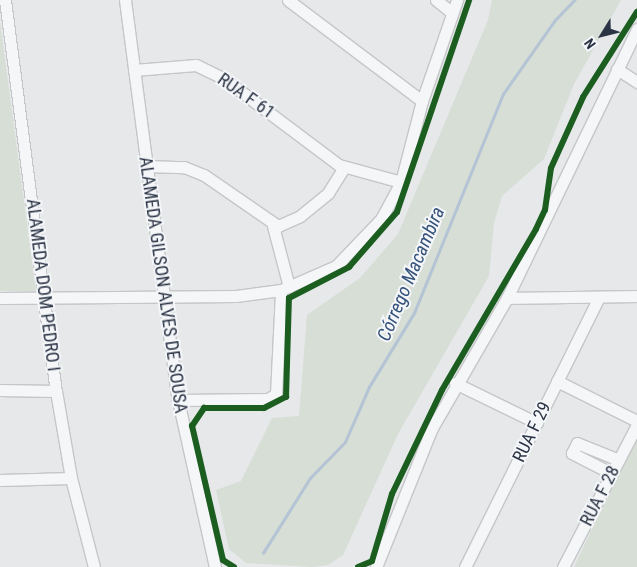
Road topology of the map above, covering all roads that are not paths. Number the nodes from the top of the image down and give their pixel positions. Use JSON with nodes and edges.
{"nodes":[{"id":1,"x":5,"y":0,"type":"edge"},
{"id":2,"x":125,"y":0,"type":"edge"},
{"id":3,"x":288,"y":0,"type":"edge"},
{"id":4,"x":436,"y":0,"type":"edge"},
{"id":5,"x":457,"y":0,"type":"edge"},
{"id":6,"x":450,"y":11,"type":"junction"},
{"id":7,"x":637,"y":29,"type":"edge"},
{"id":8,"x":617,"y":69,"type":"junction"},
{"id":9,"x":134,"y":70,"type":"junction"},
{"id":10,"x":637,"y":82,"type":"edge"},
{"id":11,"x":422,"y":101,"type":"junction"},
{"id":12,"x":146,"y":166,"type":"junction"},
{"id":13,"x":344,"y":167,"type":"junction"},
{"id":14,"x":401,"y":182,"type":"junction"},
{"id":15,"x":273,"y":226,"type":"junction"},
{"id":16,"x":285,"y":288,"type":"junction"},
{"id":17,"x":162,"y":296,"type":"junction"},
{"id":18,"x":637,"y":296,"type":"edge"},
{"id":19,"x":45,"y":297,"type":"junction"},
{"id":20,"x":599,"y":297,"type":"junction"},
{"id":21,"x":0,"y":298,"type":"edge"},
{"id":22,"x":507,"y":298,"type":"junction"},
{"id":23,"x":557,"y":381,"type":"junction"},
{"id":24,"x":455,"y":383,"type":"junction"},
{"id":25,"x":0,"y":390,"type":"edge"},
{"id":26,"x":56,"y":390,"type":"junction"},
{"id":27,"x":178,"y":400,"type":"junction"},
{"id":28,"x":637,"y":421,"type":"edge"},
{"id":29,"x":537,"y":423,"type":"junction"},
{"id":30,"x":637,"y":425,"type":"edge"},
{"id":31,"x":619,"y":460,"type":"junction"},
{"id":32,"x":603,"y":469,"type":"dead end"},
{"id":33,"x":71,"y":478,"type":"junction"},
{"id":34,"x":0,"y":480,"type":"edge"},
{"id":35,"x":94,"y":567,"type":"edge"},
{"id":36,"x":215,"y":567,"type":"edge"},
{"id":37,"x":376,"y":567,"type":"edge"},
{"id":38,"x":465,"y":567,"type":"edge"},
{"id":39,"x":563,"y":567,"type":"edge"}],
"edges":[{"from":1,"to":19,"type":"street","name":"ALAMEDA DOM PEDRO I"},
{"from":2,"to":9,"type":"street","name":"ALAMEDA GILSON ALVES DE SOUSA"},
{"from":3,"to":11,"type":"street"},
{"from":4,"to":6,"type":"street"},
{"from":5,"to":6,"type":"street"},
{"from":6,"to":11,"type":"street"},
{"from":7,"to":8,"type":"street"},
{"from":8,"to":10,"type":"street"},
{"from":8,"to":22,"type":"street"},
{"from":9,"to":12,"type":"street","name":"ALAMEDA GILSON ALVES DE SOUSA"},
{"from":9,"to":13,"type":"street","name":"RUA F 61"},
{"from":11,"to":14,"type":"street"},
{"from":12,"to":15,"type":"street"},
{"from":12,"to":17,"type":"street","name":"ALAMEDA GILSON ALVES DE SOUSA"},
{"from":13,"to":14,"type":"street","name":"RUA F 61"},
{"from":13,"to":15,"type":"street"},
{"from":14,"to":16,"type":"street"},
{"from":15,"to":16,"type":"street"},
{"from":16,"to":17,"type":"street"},
{"from":16,"to":27,"type":"street"},
{"from":17,"to":19,"type":"street"},
{"from":17,"to":27,"type":"street","name":"ALAMEDA GILSON ALVES DE SOUSA"},
{"from":18,"to":20,"type":"street"},
{"from":19,"to":21,"type":"street"},
{"from":19,"to":26,"type":"street","name":"ALAMEDA DOM PEDRO I"},
{"from":20,"to":22,"type":"street"},
{"from":20,"to":23,"type":"street","name":"RUA F 29"},
{"from":22,"to":24,"type":"street"},
{"from":23,"to":28,"type":"street"},
{"from":23,"to":29,"type":"street","name":"RUA F 29"},
{"from":24,"to":29,"type":"street"},
{"from":24,"to":37,"type":"street"},
{"from":25,"to":26,"type":"street"},
{"from":26,"to":33,"type":"street","name":"ALAMEDA DOM PEDRO I"},
{"from":27,"to":36,"type":"street","name":"ALAMEDA GILSON ALVES DE SOUSA"},
{"from":29,"to":38,"type":"street","name":"RUA F 29"},
{"from":30,"to":31,"type":"street","name":"RUA F 28"},
{"from":31,"to":32,"type":"street"},
{"from":31,"to":39,"type":"street","name":"RUA F 28"},
{"from":33,"to":34,"type":"street"},
{"from":33,"to":35,"type":"street","name":"ALAMEDA DOM PEDRO I"}]}
